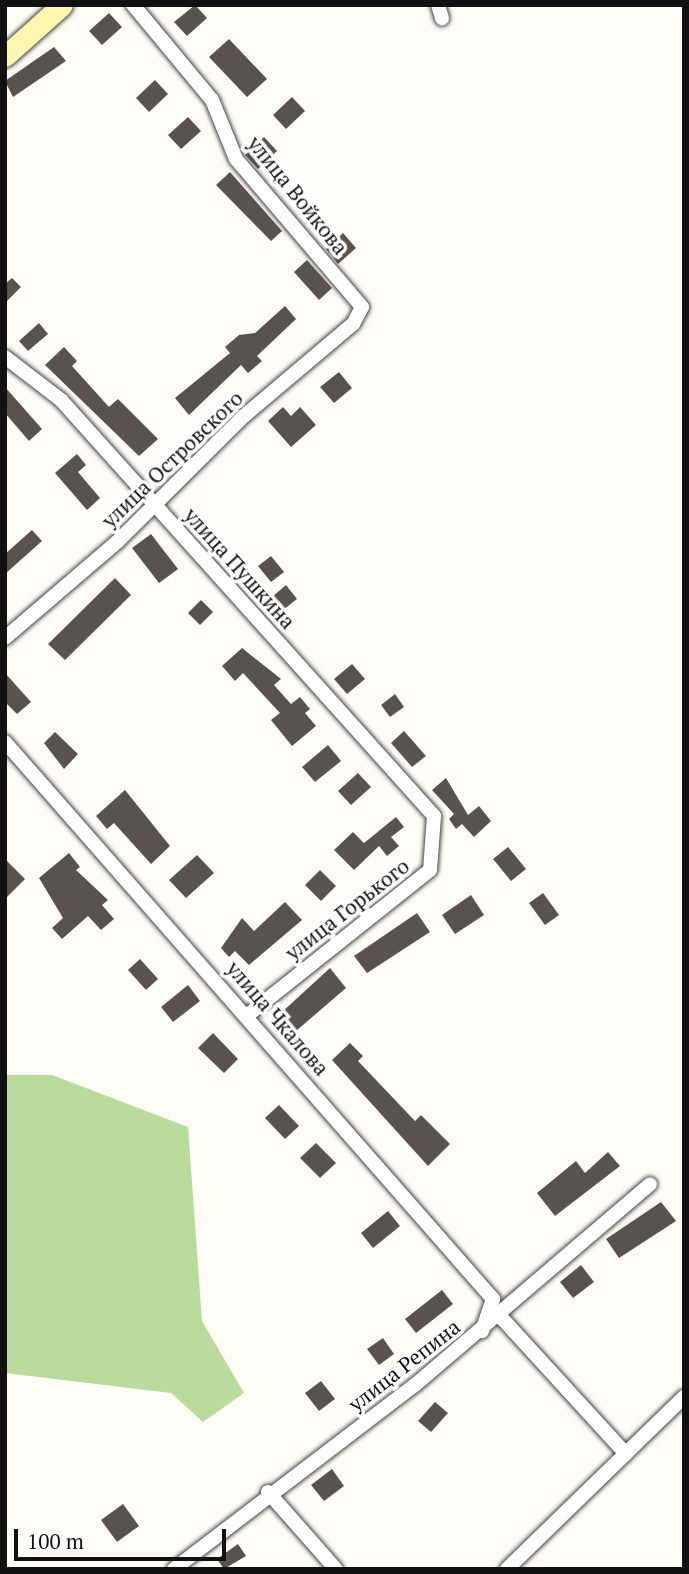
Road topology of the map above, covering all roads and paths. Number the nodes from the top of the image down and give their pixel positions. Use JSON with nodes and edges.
{"nodes":[{"id":1,"x":62,"y":5,"type":"edge"},
{"id":2,"x":133,"y":5,"type":"edge"},
{"id":3,"x":5,"y":57,"type":"edge"},
{"id":4,"x":362,"y":307,"type":"joint"},
{"id":5,"x":5,"y":357,"type":"edge"},
{"id":6,"x":152,"y":501,"type":"junction"},
{"id":7,"x":5,"y":638,"type":"edge"},
{"id":8,"x":5,"y":742,"type":"edge"},
{"id":9,"x":434,"y":816,"type":"joint"},
{"id":10,"x":248,"y":1015,"type":"junction"},
{"id":11,"x":650,"y":1184,"type":"dead end"},
{"id":12,"x":499,"y":1315,"type":"junction"},
{"id":13,"x":482,"y":1331,"type":"junction"},
{"id":14,"x":684,"y":1397,"type":"edge"},
{"id":15,"x":625,"y":1454,"type":"junction"},
{"id":16,"x":268,"y":1492,"type":"junction"},
{"id":17,"x":174,"y":1569,"type":"edge"},
{"id":18,"x":335,"y":1569,"type":"edge"},
{"id":19,"x":507,"y":1569,"type":"edge"}],
"edges":[{"from":1,"to":3,"type":"street"},
{"from":2,"to":4,"type":"street","name":"улица Войкова"},
{"from":4,"to":6,"type":"street","name":"улица Островского"},
{"from":5,"to":6,"type":"street","name":"улица Пушкина"},
{"from":6,"to":7,"type":"street","name":"улица Островского"},
{"from":6,"to":9,"type":"street","name":"улица Пушкина"},
{"from":8,"to":10,"type":"street","name":"улица Чкалова"},
{"from":9,"to":10,"type":"street","name":"улица Горького"},
{"from":10,"to":13,"type":"street","name":"улица Чкалова"},
{"from":11,"to":12,"type":"street","name":"улица Репина"},
{"from":12,"to":13,"type":"street","name":"улица Репина"},
{"from":12,"to":15,"type":"street"},
{"from":13,"to":16,"type":"street","name":"улица Репина"},
{"from":14,"to":15,"type":"street"},
{"from":15,"to":19,"type":"street"},
{"from":16,"to":17,"type":"street","name":"улица Репина"},
{"from":16,"to":18,"type":"street"}]}
